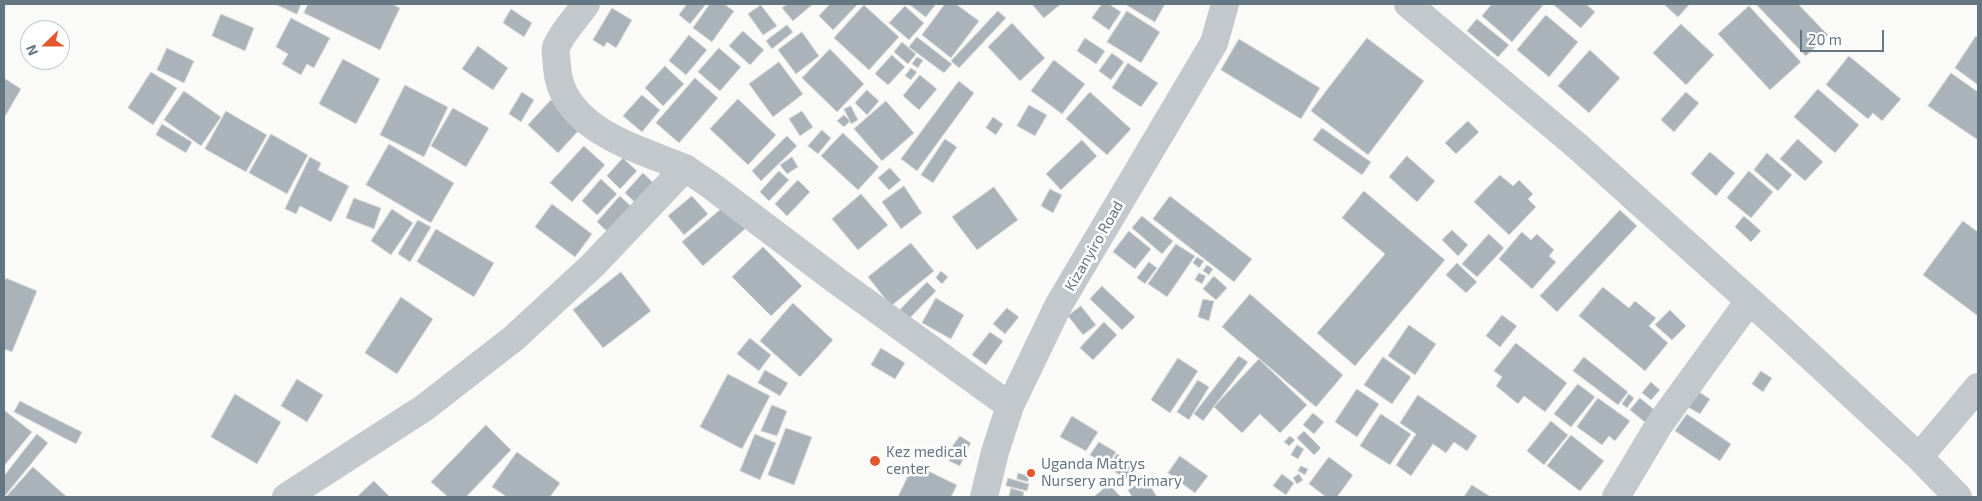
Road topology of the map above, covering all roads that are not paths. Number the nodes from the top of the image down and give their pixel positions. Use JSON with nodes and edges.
{"nodes":[{"id":1,"x":586,"y":4,"type":"edge"},
{"id":2,"x":1225,"y":4,"type":"edge"},
{"id":3,"x":1408,"y":4,"type":"edge"},
{"id":4,"x":685,"y":168,"type":"junction"},
{"id":5,"x":1749,"y":301,"type":"junction"},
{"id":6,"x":1978,"y":387,"type":"edge"},
{"id":7,"x":1010,"y":406,"type":"junction"},
{"id":8,"x":1919,"y":457,"type":"junction"},
{"id":9,"x":286,"y":497,"type":"edge"},
{"id":10,"x":984,"y":497,"type":"edge"},
{"id":11,"x":1616,"y":497,"type":"edge"},
{"id":12,"x":1958,"y":497,"type":"edge"}],
"edges":[{"from":1,"to":4,"type":"street"},
{"from":2,"to":7,"type":"street","name":"Kizanyiro Road"},
{"from":3,"to":5,"type":"street"},
{"from":4,"to":7,"type":"street"},
{"from":4,"to":9,"type":"street"},
{"from":5,"to":8,"type":"street"},
{"from":5,"to":11,"type":"street"},
{"from":6,"to":8,"type":"street"},
{"from":7,"to":10,"type":"street","name":"Kizanyiro Road"},
{"from":8,"to":12,"type":"street"}]}
